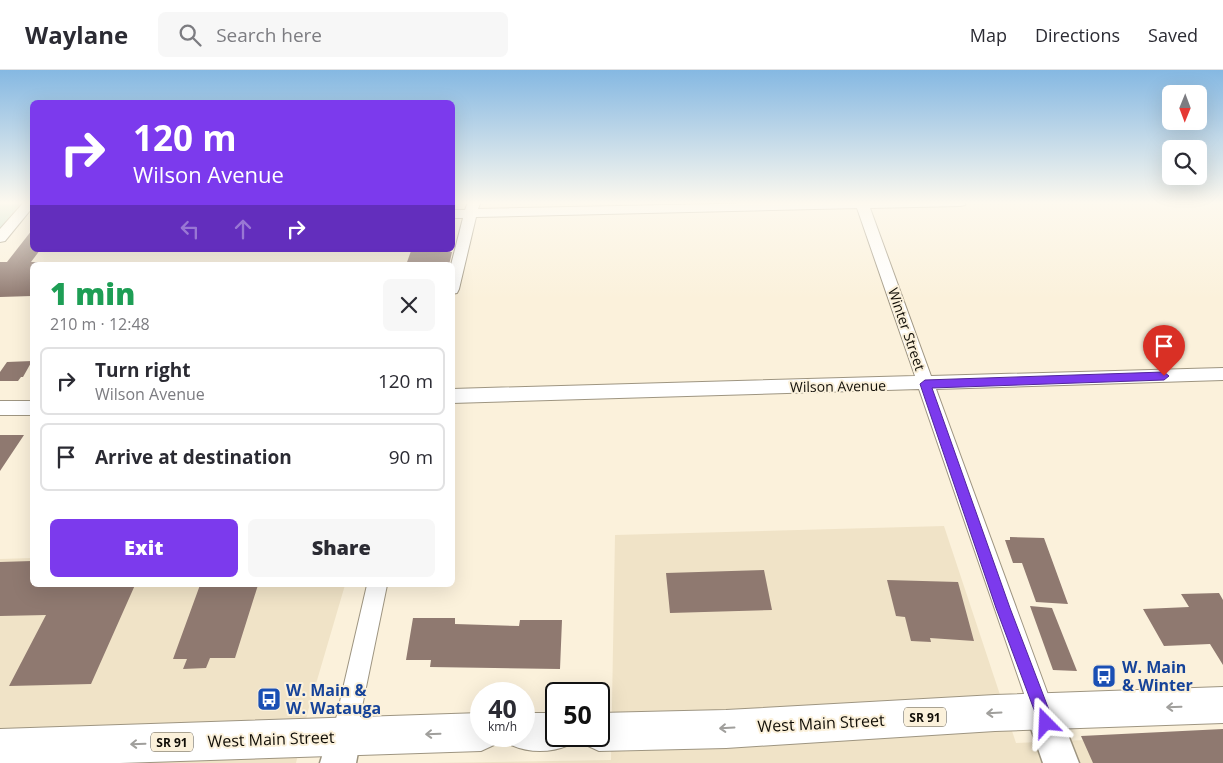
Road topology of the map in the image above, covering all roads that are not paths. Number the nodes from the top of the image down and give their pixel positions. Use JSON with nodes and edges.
{"nodes":[{"id":1,"x":465,"y":234,"type":"edge"},
{"id":2,"x":873,"y":234,"type":"edge"},
{"id":3,"x":455,"y":277,"type":"edge"},
{"id":4,"x":1223,"y":374,"type":"edge"},
{"id":5,"x":925,"y":384,"type":"junction"},
{"id":6,"x":455,"y":396,"type":"edge"},
{"id":7,"x":0,"y":408,"type":"edge"},
{"id":8,"x":30,"y":408,"type":"edge"},
{"id":9,"x":377,"y":587,"type":"edge"},
{"id":10,"x":1223,"y":705,"type":"edge"},
{"id":11,"x":1042,"y":712,"type":"junction"},
{"id":12,"x":610,"y":732,"type":"edge"},
{"id":13,"x":470,"y":733,"type":"edge"},
{"id":14,"x":0,"y":748,"type":"edge"},
{"id":15,"x":341,"y":750,"type":"edge"},
{"id":16,"x":1061,"y":763,"type":"edge"}],
"edges":[{"from":1,"to":3,"type":"street"},
{"from":2,"to":5,"type":"street","name":"Winter Street"},
{"from":4,"to":5,"type":"street","name":"Wilson Avenue"},
{"from":5,"to":6,"type":"street","name":"Wilson Avenue"},
{"from":5,"to":11,"type":"street","name":"Winter Street"},
{"from":7,"to":8,"type":"street"},
{"from":9,"to":15,"type":"street"},
{"from":10,"to":11,"type":"main road","name":"West Main Street","number":"SR 91","one_way":true},
{"from":11,"to":12,"type":"main road","name":"West Main Street","number":"SR 91","one_way":true},
{"from":11,"to":16,"type":"main road"},
{"from":13,"to":15,"type":"main road","name":"West Main Street","number":"SR 91","one_way":true},
{"from":15,"to":14,"type":"main road","name":"West Main Street","number":"SR 91","one_way":true}]}
